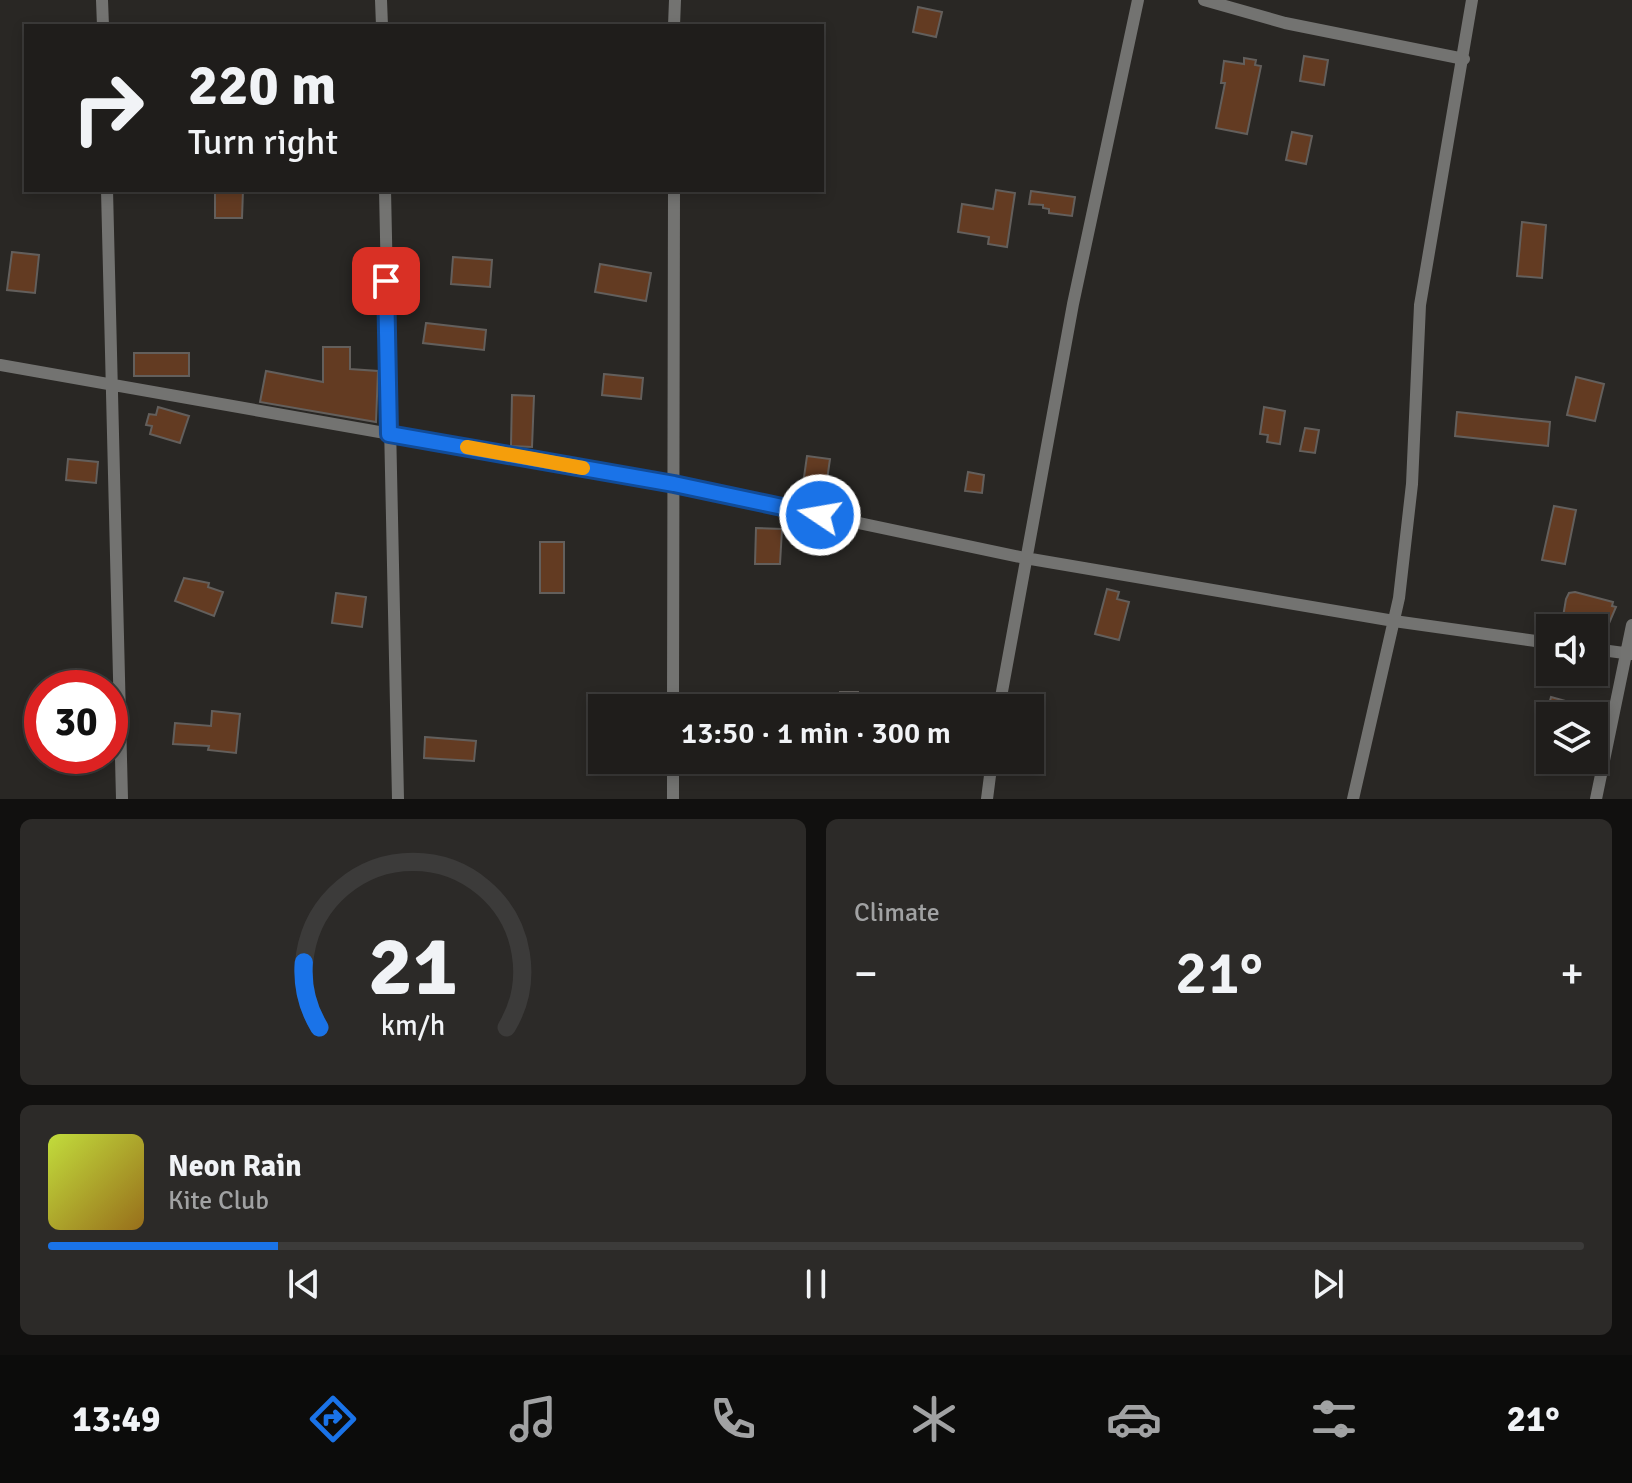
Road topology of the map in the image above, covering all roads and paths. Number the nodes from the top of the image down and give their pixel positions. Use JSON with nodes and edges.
{"nodes":[{"id":1,"x":102,"y":0,"type":"edge"},
{"id":2,"x":381,"y":0,"type":"edge"},
{"id":3,"x":675,"y":0,"type":"edge"},
{"id":4,"x":1138,"y":0,"type":"edge"},
{"id":5,"x":1204,"y":0,"type":"edge"},
{"id":6,"x":1472,"y":0,"type":"edge"},
{"id":7,"x":103,"y":24,"type":"edge"},
{"id":8,"x":382,"y":24,"type":"edge"},
{"id":9,"x":674,"y":24,"type":"edge"},
{"id":10,"x":1464,"y":59,"type":"junction"},
{"id":11,"x":107,"y":192,"type":"edge"},
{"id":12,"x":385,"y":192,"type":"edge"},
{"id":13,"x":674,"y":192,"type":"edge"},
{"id":14,"x":0,"y":365,"type":"edge"},
{"id":15,"x":112,"y":386,"type":"junction"},
{"id":16,"x":389,"y":434,"type":"junction"},
{"id":17,"x":674,"y":484,"type":"junction"},
{"id":18,"x":1025,"y":558,"type":"junction"},
{"id":19,"x":1394,"y":621,"type":"junction"},
{"id":20,"x":1632,"y":625,"type":"edge"},
{"id":21,"x":1536,"y":641,"type":"edge"},
{"id":22,"x":1608,"y":651,"type":"edge"},
{"id":23,"x":1629,"y":654,"type":"edge"},
{"id":24,"x":673,"y":694,"type":"edge"},
{"id":25,"x":1001,"y":694,"type":"edge"},
{"id":26,"x":673,"y":774,"type":"edge"},
{"id":27,"x":990,"y":774,"type":"edge"},
{"id":28,"x":122,"y":799,"type":"edge"},
{"id":29,"x":398,"y":799,"type":"edge"},
{"id":30,"x":673,"y":799,"type":"edge"},
{"id":31,"x":987,"y":799,"type":"edge"},
{"id":32,"x":1353,"y":799,"type":"edge"},
{"id":33,"x":1596,"y":799,"type":"edge"}],
"edges":[{"from":1,"to":7,"type":"street"},
{"from":2,"to":8,"type":"street"},
{"from":3,"to":9,"type":"street"},
{"from":4,"to":18,"type":"street"},
{"from":5,"to":10,"type":"street"},
{"from":6,"to":10,"type":"street"},
{"from":10,"to":19,"type":"street"},
{"from":11,"to":15,"type":"street"},
{"from":12,"to":16,"type":"street"},
{"from":13,"to":17,"type":"street"},
{"from":14,"to":15,"type":"street"},
{"from":15,"to":16,"type":"street"},
{"from":15,"to":28,"type":"street"},
{"from":16,"to":17,"type":"street"},
{"from":16,"to":29,"type":"street"},
{"from":17,"to":18,"type":"street"},
{"from":17,"to":24,"type":"street"},
{"from":18,"to":19,"type":"street"},
{"from":18,"to":25,"type":"street"},
{"from":19,"to":21,"type":"street"},
{"from":19,"to":32,"type":"street"},
{"from":20,"to":23,"type":"street"},
{"from":22,"to":23,"type":"street"},
{"from":23,"to":33,"type":"street"},
{"from":26,"to":30,"type":"street"},
{"from":27,"to":31,"type":"street"}]}
